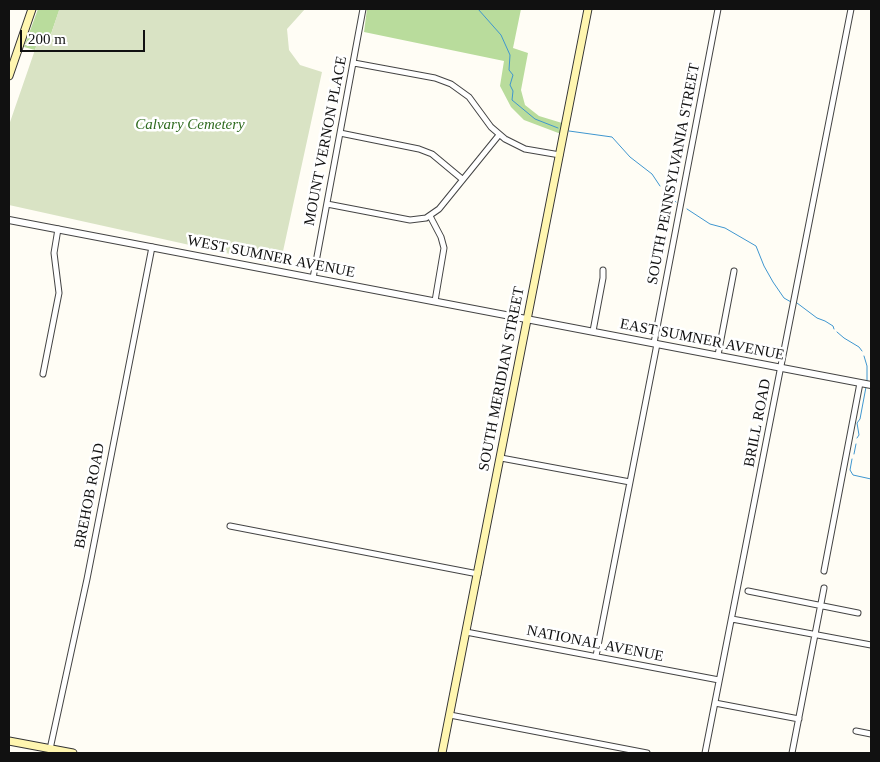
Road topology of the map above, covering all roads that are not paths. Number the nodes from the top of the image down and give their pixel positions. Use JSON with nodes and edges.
{"nodes":[{"id":1,"x":32,"y":9,"type":"edge"},
{"id":2,"x":363,"y":9,"type":"edge"},
{"id":3,"x":588,"y":9,"type":"edge"},
{"id":4,"x":718,"y":9,"type":"edge"},
{"id":5,"x":851,"y":9,"type":"edge"},
{"id":6,"x":354,"y":63,"type":"junction"},
{"id":7,"x":9,"y":76,"type":"edge"},
{"id":8,"x":340,"y":133,"type":"junction"},
{"id":9,"x":499,"y":135,"type":"junction"},
{"id":10,"x":560,"y":155,"type":"junction"},
{"id":11,"x":462,"y":179,"type":"junction"},
{"id":12,"x":327,"y":204,"type":"junction"},
{"id":13,"x":430,"y":216,"type":"junction"},
{"id":14,"x":9,"y":220,"type":"edge"},
{"id":15,"x":58,"y":229,"type":"junction"},
{"id":16,"x":152,"y":247,"type":"junction"},
{"id":17,"x":603,"y":270,"type":"dead end"},
{"id":18,"x":734,"y":271,"type":"dead end"},
{"id":19,"x":313,"y":278,"type":"junction"},
{"id":20,"x":435,"y":301,"type":"junction"},
{"id":21,"x":528,"y":320,"type":"junction"},
{"id":22,"x":593,"y":332,"type":"junction"},
{"id":23,"x":655,"y":343,"type":"junction"},
{"id":24,"x":718,"y":355,"type":"junction"},
{"id":25,"x":782,"y":368,"type":"junction"},
{"id":26,"x":43,"y":374,"type":"dead end"},
{"id":27,"x":860,"y":383,"type":"junction"},
{"id":28,"x":871,"y":385,"type":"edge"},
{"id":29,"x":501,"y":458,"type":"junction"},
{"id":30,"x":630,"y":482,"type":"junction"},
{"id":31,"x":230,"y":526,"type":"dead end"},
{"id":32,"x":824,"y":571,"type":"dead end"},
{"id":33,"x":478,"y":574,"type":"junction"},
{"id":34,"x":824,"y":588,"type":"dead end"},
{"id":35,"x":748,"y":591,"type":"dead end"},
{"id":36,"x":820,"y":605,"type":"junction"},
{"id":37,"x":858,"y":613,"type":"dead end"},
{"id":38,"x":732,"y":619,"type":"junction"},
{"id":39,"x":466,"y":632,"type":"junction"},
{"id":40,"x":815,"y":634,"type":"junction"},
{"id":41,"x":871,"y":645,"type":"edge"},
{"id":42,"x":596,"y":656,"type":"junction"},
{"id":43,"x":720,"y":680,"type":"junction"},
{"id":44,"x":715,"y":703,"type":"junction"},
{"id":45,"x":450,"y":715,"type":"junction"},
{"id":46,"x":799,"y":719,"type":"junction"},
{"id":47,"x":856,"y":731,"type":"dead end"},
{"id":48,"x":871,"y":734,"type":"edge"},
{"id":49,"x":9,"y":741,"type":"edge"},
{"id":50,"x":50,"y":749,"type":"junction"},
{"id":51,"x":73,"y":753,"type":"edge"},
{"id":52,"x":442,"y":753,"type":"edge"},
{"id":53,"x":647,"y":753,"type":"edge"},
{"id":54,"x":705,"y":753,"type":"edge"},
{"id":55,"x":792,"y":753,"type":"edge"}],
"edges":[{"from":1,"to":7,"type":"main road"},
{"from":2,"to":6,"type":"street","name":"MOUNT VERNON PLACE"},
{"from":3,"to":10,"type":"main road","name":"SOUTH MERIDIAN STREET"},
{"from":4,"to":23,"type":"street","name":"SOUTH PENNSYLVANIA STREET"},
{"from":5,"to":25,"type":"street","name":"BRILL ROAD"},
{"from":6,"to":8,"type":"street","name":"MOUNT VERNON PLACE"},
{"from":6,"to":9,"type":"street"},
{"from":8,"to":11,"type":"street"},
{"from":8,"to":12,"type":"street","name":"MOUNT VERNON PLACE"},
{"from":9,"to":10,"type":"street"},
{"from":9,"to":11,"type":"street"},
{"from":10,"to":21,"type":"main road","name":"SOUTH MERIDIAN STREET"},
{"from":11,"to":13,"type":"street"},
{"from":12,"to":13,"type":"street"},
{"from":12,"to":19,"type":"street","name":"MOUNT VERNON PLACE"},
{"from":13,"to":20,"type":"street"},
{"from":14,"to":15,"type":"street","name":"WEST SUMNER AVENUE"},
{"from":15,"to":16,"type":"street","name":"WEST SUMNER AVENUE"},
{"from":15,"to":26,"type":"street"},
{"from":16,"to":19,"type":"street","name":"WEST SUMNER AVENUE"},
{"from":16,"to":50,"type":"street","name":"BREHOB ROAD"},
{"from":17,"to":22,"type":"street"},
{"from":18,"to":24,"type":"street"},
{"from":19,"to":20,"type":"street","name":"WEST SUMNER AVENUE"},
{"from":20,"to":21,"type":"street","name":"WEST SUMNER AVENUE"},
{"from":21,"to":22,"type":"street","name":"EAST SUMNER AVENUE"},
{"from":21,"to":29,"type":"main road","name":"SOUTH MERIDIAN STREET"},
{"from":22,"to":23,"type":"street","name":"EAST SUMNER AVENUE"},
{"from":23,"to":24,"type":"street","name":"EAST SUMNER AVENUE"},
{"from":23,"to":30,"type":"street","name":"SOUTH PENNSYLVANIA STREET"},
{"from":24,"to":25,"type":"street","name":"EAST SUMNER AVENUE"},
{"from":25,"to":27,"type":"street","name":"EAST SUMNER AVENUE"},
{"from":25,"to":38,"type":"street","name":"BRILL ROAD"},
{"from":27,"to":28,"type":"street","name":"EAST SUMNER AVENUE"},
{"from":27,"to":32,"type":"street"},
{"from":29,"to":30,"type":"street"},
{"from":29,"to":33,"type":"main road","name":"SOUTH MERIDIAN STREET"},
{"from":30,"to":42,"type":"street","name":"SOUTH PENNSYLVANIA STREET"},
{"from":31,"to":33,"type":"street"},
{"from":33,"to":39,"type":"main road","name":"SOUTH MERIDIAN STREET"},
{"from":34,"to":36,"type":"street"},
{"from":35,"to":36,"type":"street"},
{"from":36,"to":37,"type":"street"},
{"from":36,"to":40,"type":"street"},
{"from":38,"to":40,"type":"street"},
{"from":38,"to":43,"type":"street","name":"BRILL ROAD"},
{"from":39,"to":42,"type":"street","name":"NATIONAL AVENUE"},
{"from":39,"to":45,"type":"main road","name":"SOUTH MERIDIAN STREET"},
{"from":40,"to":41,"type":"street"},
{"from":40,"to":46,"type":"street"},
{"from":42,"to":43,"type":"street","name":"NATIONAL AVENUE"},
{"from":43,"to":44,"type":"street","name":"BRILL ROAD"},
{"from":44,"to":46,"type":"street"},
{"from":44,"to":54,"type":"street","name":"BRILL ROAD"},
{"from":45,"to":52,"type":"main road","name":"SOUTH MERIDIAN STREET"},
{"from":45,"to":53,"type":"street"},
{"from":46,"to":55,"type":"street"},
{"from":47,"to":48,"type":"street"},
{"from":49,"to":50,"type":"main road"},
{"from":50,"to":51,"type":"main road"}]}
